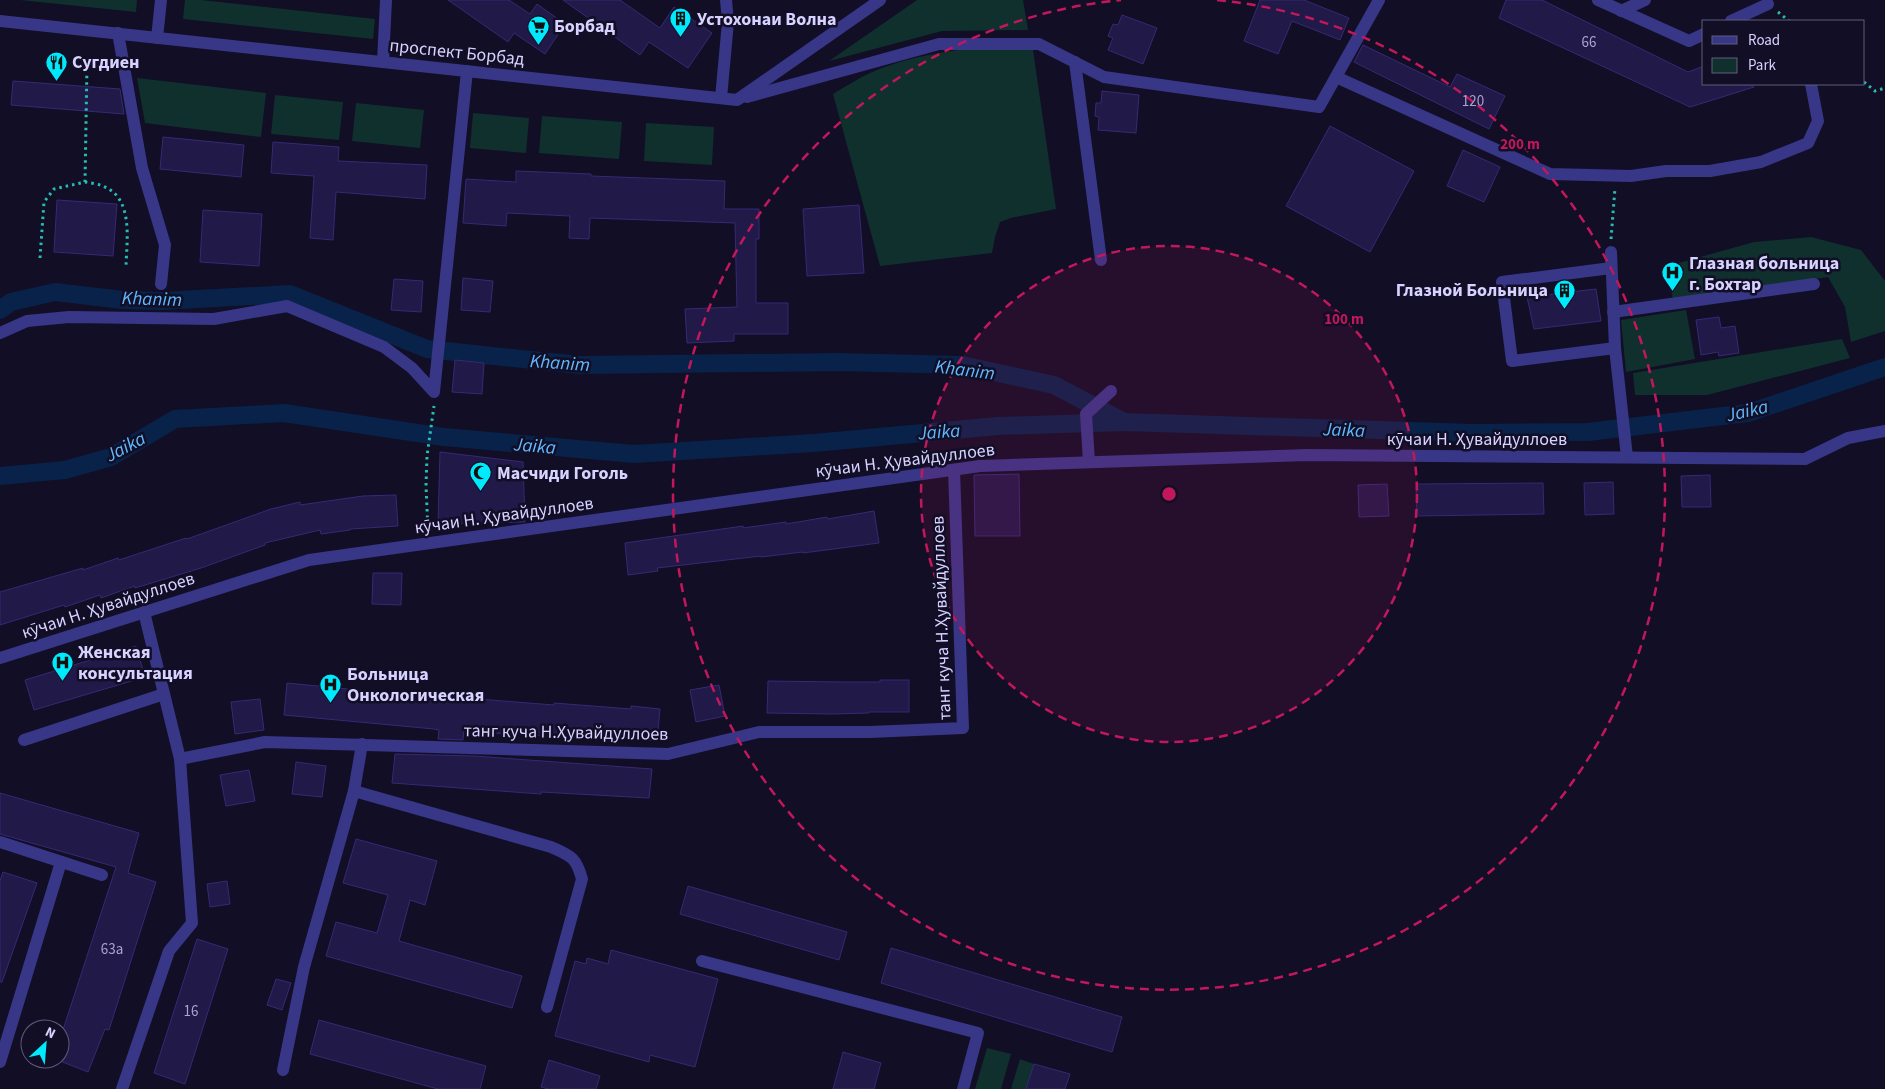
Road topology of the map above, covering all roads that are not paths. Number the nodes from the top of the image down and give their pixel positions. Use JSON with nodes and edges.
{"nodes":[{"id":1,"x":161,"y":0,"type":"edge"},
{"id":2,"x":386,"y":0,"type":"edge"},
{"id":3,"x":726,"y":0,"type":"edge"},
{"id":4,"x":880,"y":0,"type":"edge"},
{"id":5,"x":1379,"y":0,"type":"edge"},
{"id":6,"x":1598,"y":0,"type":"edge"},
{"id":7,"x":1646,"y":0,"type":"edge"},
{"id":8,"x":1768,"y":4,"type":"dead end"},
{"id":9,"x":1621,"y":11,"type":"junction"},
{"id":10,"x":1733,"y":20,"type":"edge"},
{"id":11,"x":0,"y":21,"type":"edge"},
{"id":12,"x":118,"y":33,"type":"junction"},
{"id":13,"x":1702,"y":35,"type":"edge"},
{"id":14,"x":157,"y":38,"type":"junction"},
{"id":15,"x":383,"y":62,"type":"junction"},
{"id":16,"x":1075,"y":62,"type":"junction"},
{"id":17,"x":467,"y":71,"type":"junction"},
{"id":18,"x":1336,"y":77,"type":"junction"},
{"id":19,"x":1811,"y":85,"type":"edge"},
{"id":20,"x":721,"y":98,"type":"junction"},
{"id":21,"x":738,"y":100,"type":"junction"},
{"id":22,"x":1611,"y":252,"type":"road end"},
{"id":23,"x":1101,"y":260,"type":"dead end"},
{"id":24,"x":1611,"y":268,"type":"junction"},
{"id":25,"x":161,"y":284,"type":"dead end"},
{"id":26,"x":1814,"y":284,"type":"dead end"},
{"id":27,"x":1613,"y":312,"type":"junction"},
{"id":28,"x":0,"y":333,"type":"edge"},
{"id":29,"x":1615,"y":348,"type":"junction"},
{"id":30,"x":1111,"y":391,"type":"dead end"},
{"id":31,"x":1885,"y":431,"type":"edge"},
{"id":32,"x":1628,"y":457,"type":"junction"},
{"id":33,"x":1089,"y":462,"type":"junction"},
{"id":34,"x":954,"y":470,"type":"junction"},
{"id":35,"x":144,"y":612,"type":"junction"},
{"id":36,"x":0,"y":658,"type":"edge"},
{"id":37,"x":164,"y":694,"type":"junction"},
{"id":38,"x":24,"y":740,"type":"dead end"},
{"id":39,"x":362,"y":744,"type":"junction"},
{"id":40,"x":180,"y":759,"type":"junction"},
{"id":41,"x":354,"y":791,"type":"junction"},
{"id":42,"x":0,"y":842,"type":"edge"},
{"id":43,"x":61,"y":862,"type":"junction"},
{"id":44,"x":102,"y":875,"type":"dead end"},
{"id":45,"x":702,"y":961,"type":"dead end"},
{"id":46,"x":546,"y":1006,"type":"dead end"},
{"id":47,"x":0,"y":1062,"type":"edge"},
{"id":48,"x":283,"y":1070,"type":"dead end"},
{"id":49,"x":122,"y":1089,"type":"edge"},
{"id":50,"x":962,"y":1089,"type":"edge"}],
"edges":[{"from":1,"to":14,"type":"street"},
{"from":2,"to":15,"type":"street"},
{"from":3,"to":20,"type":"street"},
{"from":4,"to":21,"type":"street"},
{"from":5,"to":18,"type":"street"},
{"from":6,"to":9,"type":"street"},
{"from":7,"to":9,"type":"street"},
{"from":8,"to":10,"type":"street"},
{"from":9,"to":13,"type":"street"},
{"from":11,"to":12,"type":"street","name":"проспект Борбад"},
{"from":12,"to":14,"type":"street","name":"проспект Борбад"},
{"from":12,"to":25,"type":"street"},
{"from":14,"to":15,"type":"street","name":"проспект Борбад"},
{"from":15,"to":17,"type":"street","name":"проспект Борбад"},
{"from":16,"to":18,"type":"street"},
{"from":16,"to":21,"type":"street"},
{"from":16,"to":23,"type":"street"},
{"from":17,"to":20,"type":"street","name":"проспект Борбад"},
{"from":17,"to":28,"type":"street"},
{"from":18,"to":19,"type":"street"},
{"from":20,"to":21,"type":"street","name":"проспект Борбад"},
{"from":22,"to":24,"type":"street"},
{"from":24,"to":27,"type":"street"},
{"from":24,"to":29,"type":"street"},
{"from":26,"to":27,"type":"street"},
{"from":27,"to":29,"type":"street"},
{"from":29,"to":32,"type":"street"},
{"from":30,"to":33,"type":"street"},
{"from":31,"to":32,"type":"street","name":"кӯчаи Н. Ҳувайдуллоев"},
{"from":32,"to":33,"type":"street","name":"кӯчаи Н. Ҳувайдуллоев"},
{"from":33,"to":34,"type":"street","name":"кӯчаи Н. Ҳувайдуллоев"},
{"from":34,"to":35,"type":"street","name":"кӯчаи Н. Ҳувайдуллоев"},
{"from":34,"to":39,"type":"street","name":"танг куча Н.Ҳувайдуллоев"},
{"from":35,"to":36,"type":"street","name":"кӯчаи Н. Ҳувайдуллоев"},
{"from":35,"to":37,"type":"street"},
{"from":37,"to":38,"type":"street"},
{"from":37,"to":40,"type":"street"},
{"from":39,"to":40,"type":"street","name":"танг куча Н.Ҳувайдуллоев"},
{"from":39,"to":41,"type":"street"},
{"from":40,"to":49,"type":"street"},
{"from":41,"to":46,"type":"street"},
{"from":41,"to":48,"type":"street"},
{"from":42,"to":43,"type":"street"},
{"from":43,"to":44,"type":"street"},
{"from":43,"to":47,"type":"street"},
{"from":45,"to":50,"type":"street"}]}
